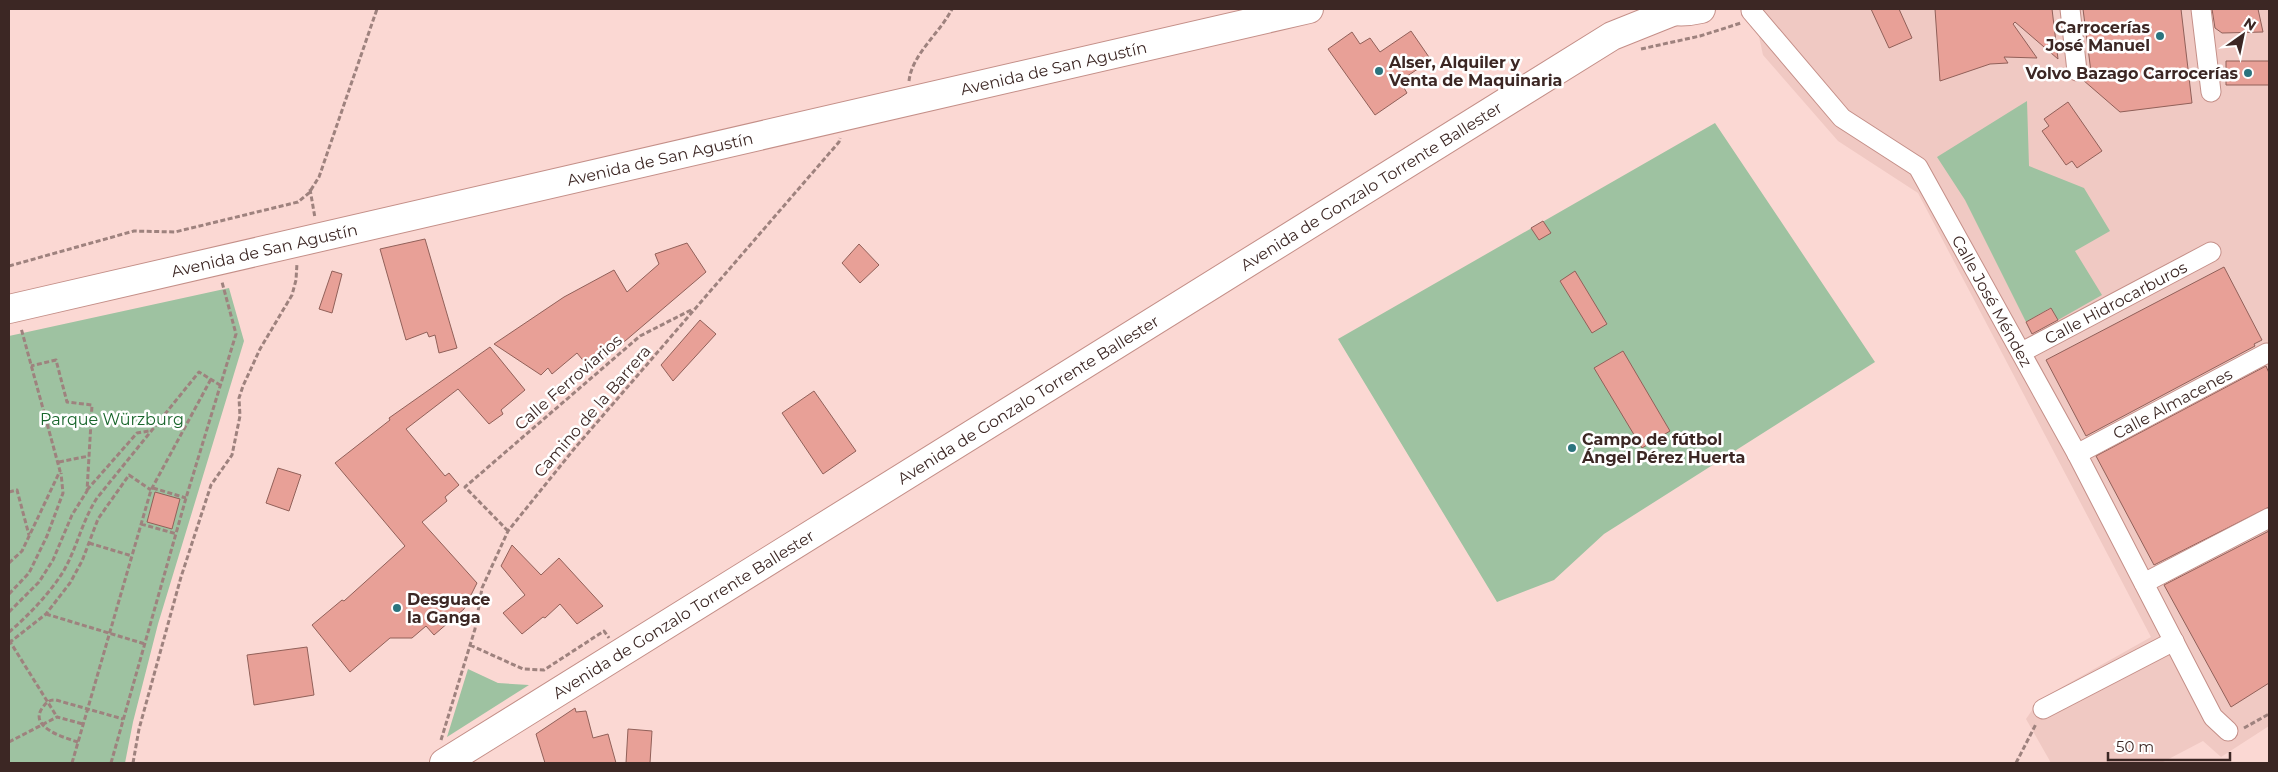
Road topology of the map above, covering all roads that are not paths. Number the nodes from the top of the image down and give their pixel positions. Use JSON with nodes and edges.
{"nodes":[{"id":1,"x":1309,"y":9,"type":"edge"},
{"id":2,"x":1628,"y":9,"type":"edge"},
{"id":3,"x":1701,"y":9,"type":"edge"},
{"id":4,"x":2070,"y":9,"type":"edge"},
{"id":5,"x":2201,"y":9,"type":"edge"},
{"id":6,"x":1668,"y":10,"type":"edge"},
{"id":7,"x":1748,"y":10,"type":"edge"},
{"id":8,"x":1612,"y":36,"type":"junction"},
{"id":9,"x":2077,"y":71,"type":"dead end"},
{"id":10,"x":2210,"y":92,"type":"dead end"},
{"id":11,"x":2211,"y":252,"type":"dead end"},
{"id":12,"x":15,"y":318,"type":"edge"},
{"id":13,"x":2022,"y":352,"type":"junction"},
{"id":14,"x":2267,"y":353,"type":"dead end"},
{"id":15,"x":2077,"y":454,"type":"junction"},
{"id":16,"x":2269,"y":518,"type":"edge"},
{"id":17,"x":2144,"y":583,"type":"junction"},
{"id":18,"x":2174,"y":641,"type":"junction"},
{"id":19,"x":2043,"y":710,"type":"road end"},
{"id":20,"x":2228,"y":731,"type":"road end"},
{"id":21,"x":442,"y":754,"type":"edge"}],
"edges":[{"from":1,"to":12,"type":"main road","name":"Avenida de San Agustín"},
{"from":2,"to":8,"type":"main road","name":"Avenida de Gonzalo Torrente Ballester"},
{"from":3,"to":6,"type":"main road","name":"Avenida de Gonzalo Torrente Ballester"},
{"from":4,"to":9,"type":"street"},
{"from":5,"to":10,"type":"street"},
{"from":6,"to":8,"type":"main road","name":"Avenida de Gonzalo Torrente Ballester"},
{"from":7,"to":13,"type":"street","name":"Calle José Méndez"},
{"from":8,"to":21,"type":"main road","name":"Avenida de Gonzalo Torrente Ballester"},
{"from":11,"to":13,"type":"street","name":"Calle Hidrocarburos"},
{"from":13,"to":15,"type":"street","name":"Calle José Méndez"},
{"from":14,"to":15,"type":"street","name":"Calle Almacenes"},
{"from":15,"to":17,"type":"street","name":"Calle José Méndez"},
{"from":16,"to":17,"type":"street"},
{"from":17,"to":18,"type":"street","name":"Calle José Méndez"},
{"from":18,"to":19,"type":"street"},
{"from":18,"to":20,"type":"street","name":"Calle José Méndez"}]}
